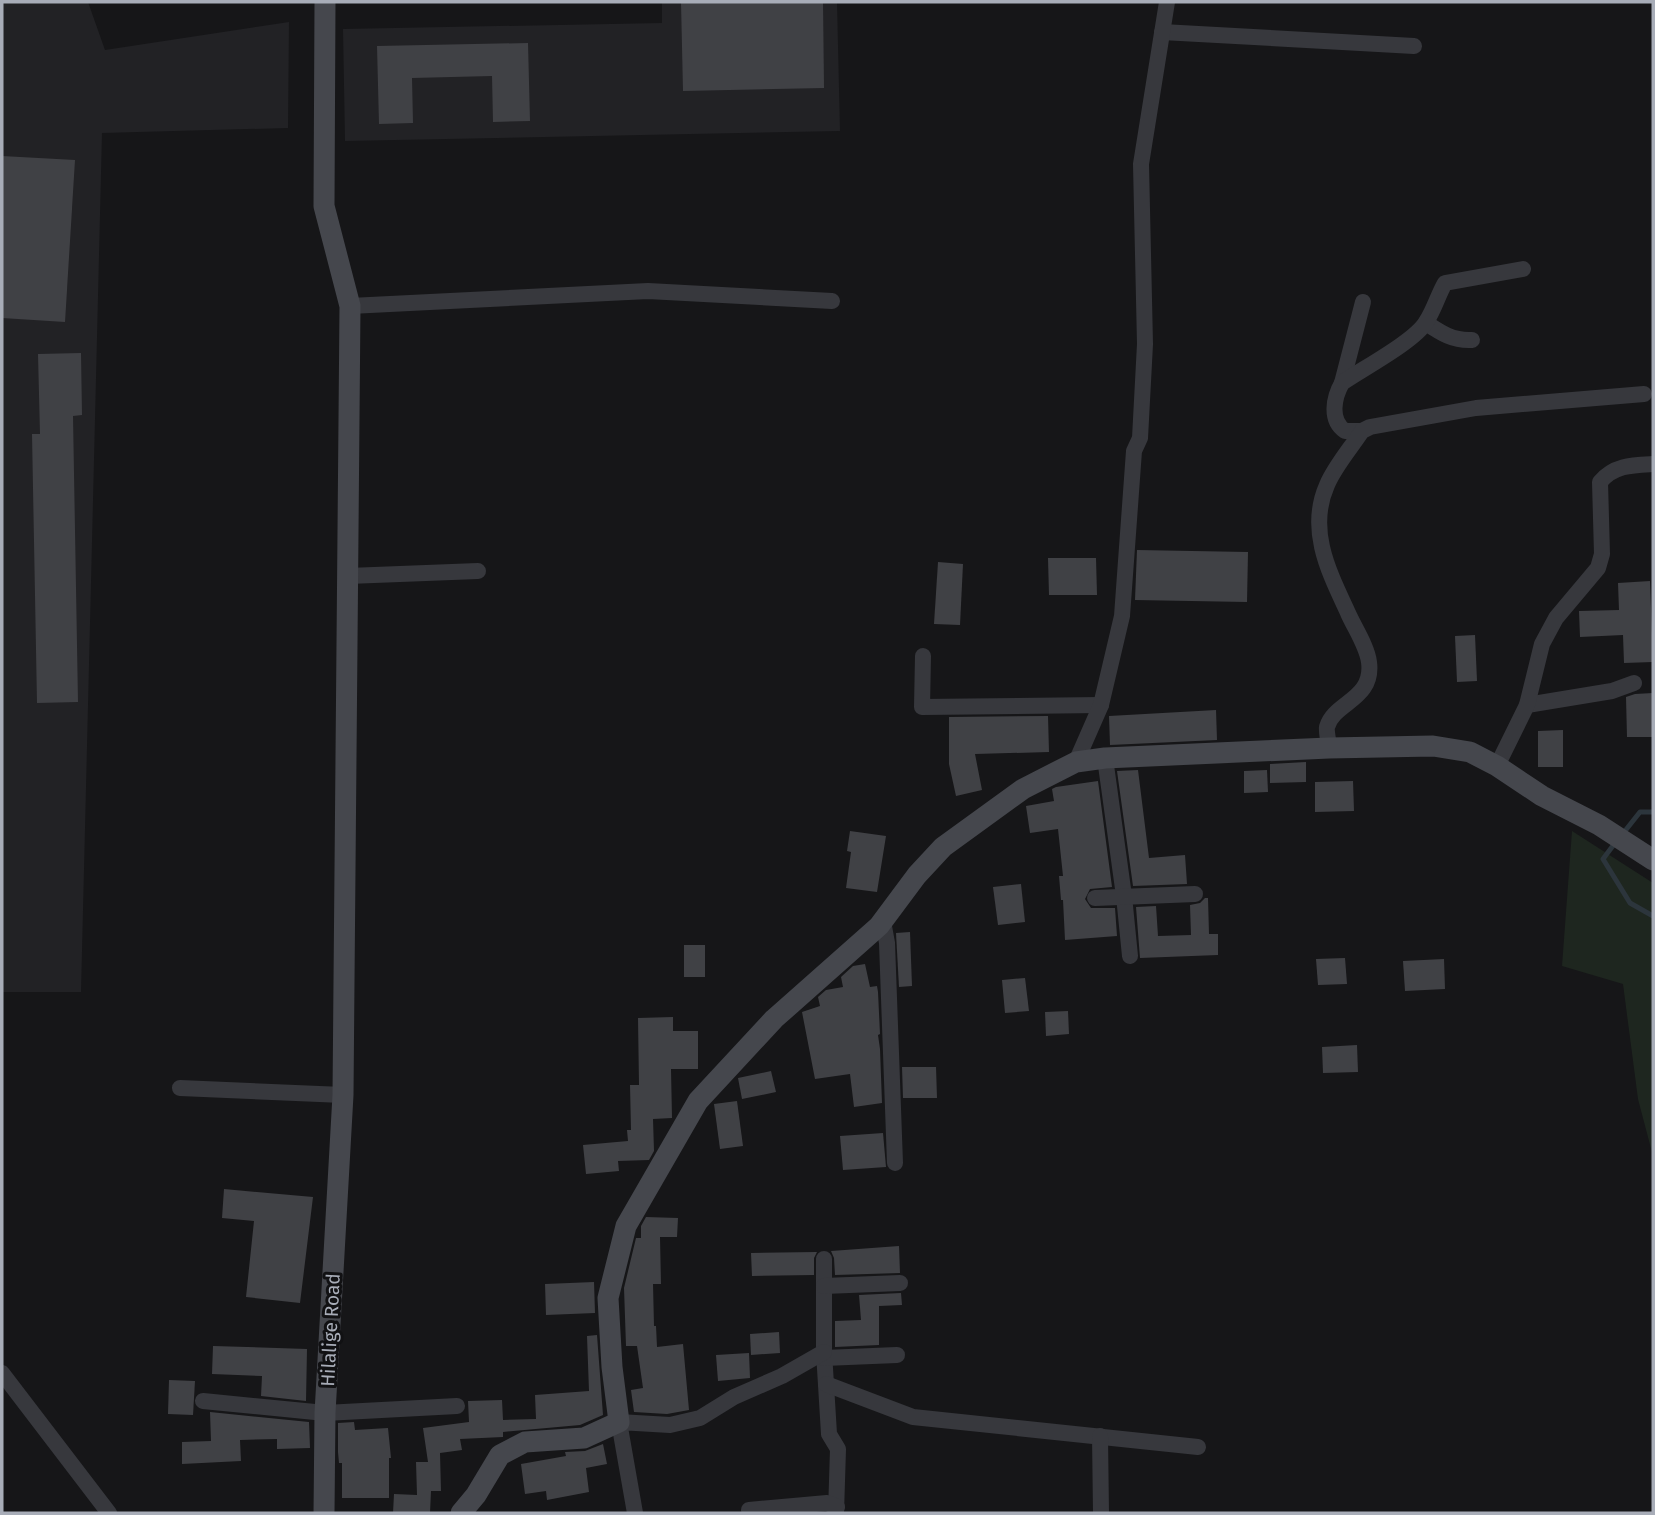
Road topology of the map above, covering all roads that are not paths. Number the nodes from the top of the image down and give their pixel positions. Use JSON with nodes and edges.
{"nodes":[{"id":1,"x":325,"y":2,"type":"edge"},
{"id":2,"x":1167,"y":2,"type":"edge"},
{"id":3,"x":1162,"y":32,"type":"junction"},
{"id":4,"x":1414,"y":46,"type":"dead end"},
{"id":5,"x":1523,"y":270,"type":"dead end"},
{"id":6,"x":832,"y":301,"type":"dead end"},
{"id":7,"x":1363,"y":302,"type":"dead end"},
{"id":8,"x":350,"y":306,"type":"junction"},
{"id":9,"x":1426,"y":323,"type":"junction"},
{"id":10,"x":1472,"y":340,"type":"dead end"},
{"id":11,"x":1342,"y":383,"type":"junction"},
{"id":12,"x":1644,"y":394,"type":"dead end"},
{"id":13,"x":1363,"y":431,"type":"junction"},
{"id":14,"x":1653,"y":464,"type":"edge"},
{"id":15,"x":478,"y":571,"type":"dead end"},
{"id":16,"x":348,"y":576,"type":"junction"},
{"id":17,"x":923,"y":656,"type":"dead end"},
{"id":18,"x":1634,"y":683,"type":"dead end"},
{"id":19,"x":1101,"y":705,"type":"junction"},
{"id":20,"x":1527,"y":705,"type":"junction"},
{"id":21,"x":1329,"y":748,"type":"junction"},
{"id":22,"x":1105,"y":758,"type":"junction"},
{"id":23,"x":1076,"y":762,"type":"junction"},
{"id":24,"x":1497,"y":766,"type":"junction"},
{"id":25,"x":1653,"y":860,"type":"edge"},
{"id":26,"x":1195,"y":894,"type":"dead end"},
{"id":27,"x":1124,"y":896,"type":"junction"},
{"id":28,"x":1094,"y":898,"type":"dead end"},
{"id":29,"x":883,"y":921,"type":"junction"},
{"id":30,"x":1129,"y":956,"type":"dead end"},
{"id":31,"x":180,"y":1088,"type":"dead end"},
{"id":32,"x":342,"y":1095,"type":"junction"},
{"id":33,"x":895,"y":1163,"type":"dead end"},
{"id":34,"x":824,"y":1259,"type":"dead end"},
{"id":35,"x":900,"y":1283,"type":"dead end"},
{"id":36,"x":824,"y":1286,"type":"junction"},
{"id":37,"x":824,"y":1355,"type":"junction"},
{"id":38,"x":897,"y":1355,"type":"dead end"},
{"id":39,"x":2,"y":1373,"type":"edge"},
{"id":40,"x":826,"y":1384,"type":"junction"},
{"id":41,"x":203,"y":1401,"type":"dead end"},
{"id":42,"x":457,"y":1406,"type":"dead end"},
{"id":43,"x":325,"y":1413,"type":"junction"},
{"id":44,"x":619,"y":1422,"type":"junction"},
{"id":45,"x":1100,"y":1436,"type":"junction"},
{"id":46,"x":1198,"y":1447,"type":"dead end"},
{"id":47,"x":749,"y":1510,"type":"dead end"},
{"id":48,"x":836,"y":1510,"type":"edge"},
{"id":49,"x":108,"y":1513,"type":"edge"},
{"id":50,"x":324,"y":1513,"type":"edge"},
{"id":51,"x":461,"y":1513,"type":"edge"},
{"id":52,"x":635,"y":1513,"type":"edge"},
{"id":53,"x":1101,"y":1513,"type":"edge"}],
"edges":[{"from":1,"to":8,"type":"street","name":"Hilalige Road"},
{"from":2,"to":3,"type":"street"},
{"from":3,"to":4,"type":"street"},
{"from":3,"to":19,"type":"street"},
{"from":5,"to":9,"type":"street"},
{"from":6,"to":8,"type":"street"},
{"from":7,"to":11,"type":"street"},
{"from":8,"to":16,"type":"street","name":"Hilalige Road"},
{"from":9,"to":10,"type":"street"},
{"from":9,"to":11,"type":"street"},
{"from":11,"to":13,"type":"street"},
{"from":12,"to":13,"type":"street"},
{"from":13,"to":21,"type":"street"},
{"from":14,"to":20,"type":"street"},
{"from":15,"to":16,"type":"street"},
{"from":16,"to":32,"type":"street","name":"Hilalige Road"},
{"from":17,"to":19,"type":"street"},
{"from":18,"to":20,"type":"street"},
{"from":19,"to":23,"type":"street"},
{"from":20,"to":24,"type":"street"},
{"from":21,"to":22,"type":"street"},
{"from":21,"to":24,"type":"street"},
{"from":22,"to":23,"type":"street"},
{"from":22,"to":27,"type":"street"},
{"from":23,"to":29,"type":"street"},
{"from":24,"to":25,"type":"street"},
{"from":26,"to":27,"type":"street"},
{"from":27,"to":28,"type":"street"},
{"from":27,"to":30,"type":"street"},
{"from":29,"to":33,"type":"street"},
{"from":29,"to":44,"type":"street"},
{"from":31,"to":32,"type":"street"},
{"from":32,"to":43,"type":"street","name":"Hilalige Road"},
{"from":34,"to":36,"type":"street"},
{"from":35,"to":36,"type":"street"},
{"from":36,"to":37,"type":"street"},
{"from":37,"to":38,"type":"street"},
{"from":37,"to":40,"type":"street"},
{"from":37,"to":44,"type":"street"},
{"from":39,"to":49,"type":"street"},
{"from":40,"to":45,"type":"street"},
{"from":40,"to":48,"type":"street"},
{"from":41,"to":43,"type":"street"},
{"from":42,"to":43,"type":"street"},
{"from":43,"to":50,"type":"street","name":"Hilalige Road"},
{"from":44,"to":51,"type":"street"},
{"from":44,"to":52,"type":"street"},
{"from":45,"to":46,"type":"street"},
{"from":45,"to":53,"type":"street"},
{"from":47,"to":48,"type":"street"}]}
